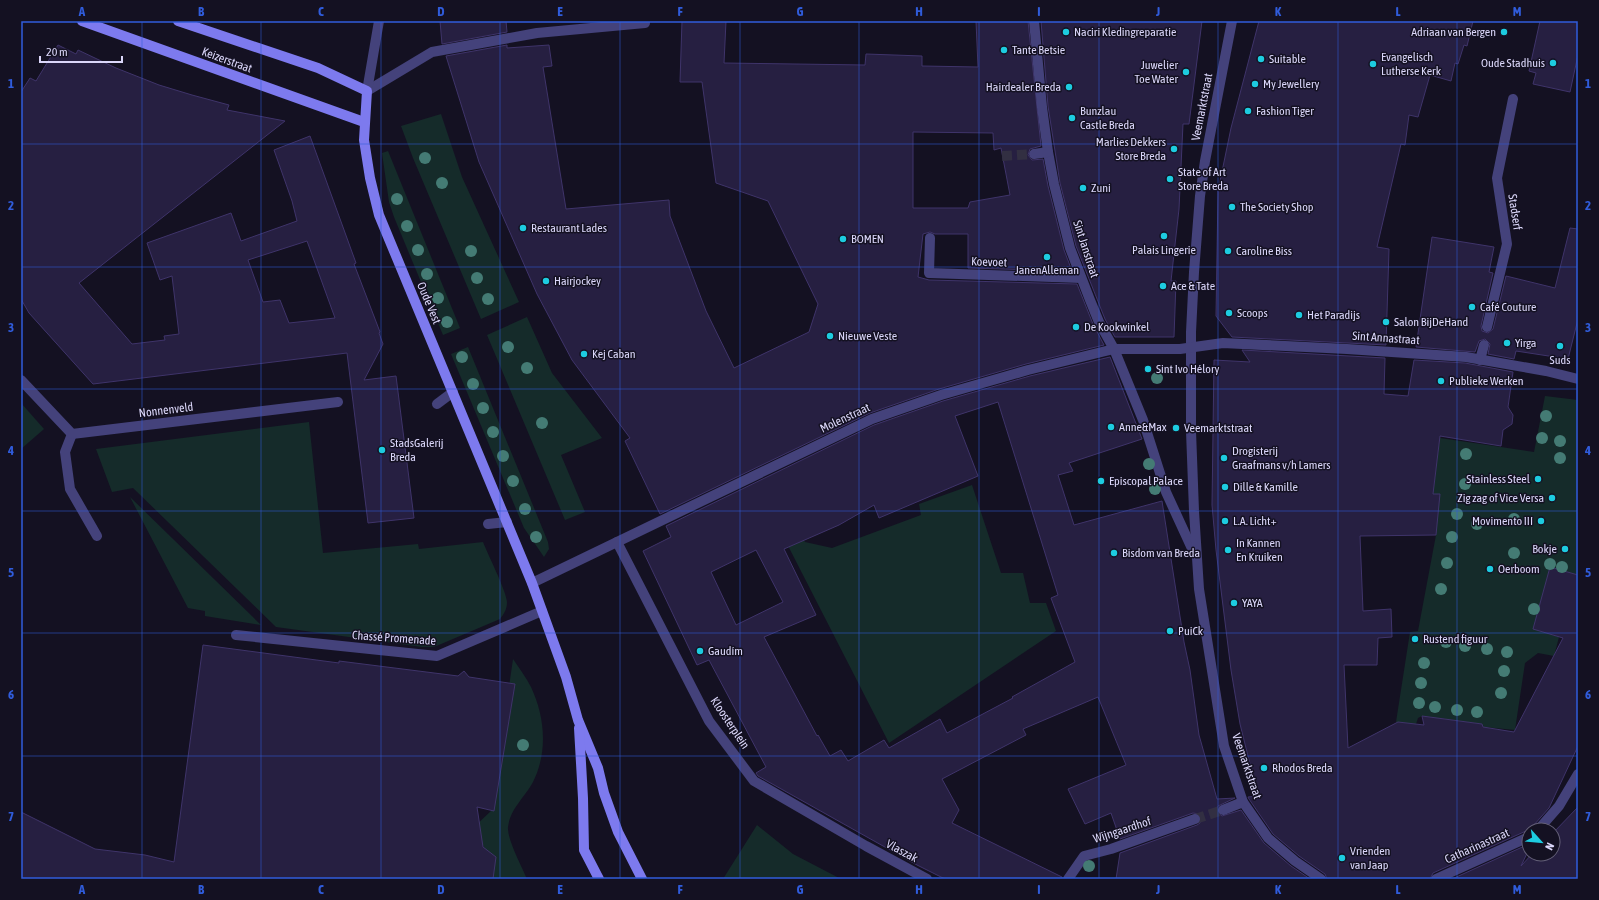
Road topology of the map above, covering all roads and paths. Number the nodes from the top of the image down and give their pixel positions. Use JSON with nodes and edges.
{"nodes":[{"id":1,"x":82,"y":21,"type":"edge"},
{"id":2,"x":178,"y":21,"type":"edge"},
{"id":3,"x":379,"y":21,"type":"edge"},
{"id":4,"x":1034,"y":21,"type":"edge"},
{"id":5,"x":1232,"y":21,"type":"edge"},
{"id":6,"x":645,"y":23,"type":"dead end"},
{"id":7,"x":367,"y":91,"type":"junction"},
{"id":8,"x":1513,"y":100,"type":"dead end"},
{"id":9,"x":364,"y":122,"type":"junction"},
{"id":10,"x":1048,"y":152,"type":"junction"},
{"id":11,"x":1034,"y":154,"type":"tunnel mouth"},
{"id":12,"x":930,"y":238,"type":"dead end"},
{"id":13,"x":1081,"y":278,"type":"junction"},
{"id":14,"x":1487,"y":327,"type":"dead end"},
{"id":15,"x":1484,"y":345,"type":"dead end"},
{"id":16,"x":1191,"y":347,"type":"junction"},
{"id":17,"x":1114,"y":349,"type":"junction"},
{"id":18,"x":1480,"y":360,"type":"junction"},
{"id":19,"x":1578,"y":379,"type":"edge"},
{"id":20,"x":21,"y":380,"type":"edge"},
{"id":21,"x":453,"y":392,"type":"junction"},
{"id":22,"x":338,"y":402,"type":"dead end"},
{"id":23,"x":436,"y":404,"type":"dead end"},
{"id":24,"x":72,"y":434,"type":"junction"},
{"id":25,"x":507,"y":522,"type":"junction"},
{"id":26,"x":488,"y":524,"type":"dead end"},
{"id":27,"x":97,"y":536,"type":"dead end"},
{"id":28,"x":617,"y":542,"type":"junction"},
{"id":29,"x":1196,"y":559,"type":"junction"},
{"id":30,"x":532,"y":583,"type":"junction"},
{"id":31,"x":542,"y":611,"type":"junction"},
{"id":32,"x":236,"y":635,"type":"dead end"},
{"id":33,"x":578,"y":720,"type":"junction"},
{"id":34,"x":1578,"y":774,"type":"edge"},
{"id":35,"x":1243,"y":802,"type":"junction"},
{"id":36,"x":1223,"y":810,"type":"tunnel mouth"},
{"id":37,"x":1195,"y":819,"type":"tunnel mouth"},
{"id":38,"x":1545,"y":822,"type":"edge"},
{"id":39,"x":1521,"y":841,"type":"edge"},
{"id":40,"x":866,"y":846,"type":"joint"},
{"id":41,"x":599,"y":879,"type":"edge"},
{"id":42,"x":641,"y":879,"type":"edge"},
{"id":43,"x":927,"y":879,"type":"edge"},
{"id":44,"x":1068,"y":879,"type":"edge"},
{"id":45,"x":1321,"y":879,"type":"edge"},
{"id":46,"x":1436,"y":879,"type":"edge"}],
"edges":[{"from":1,"to":9,"type":"street","name":"Keizerstraat"},
{"from":2,"to":7,"type":"street","name":"Keizerstraat"},
{"from":3,"to":7,"type":"street","name":"Oude Vest"},
{"from":4,"to":10,"type":"street","name":"Sint Janstraat"},
{"from":5,"to":16,"type":"street","name":"Veemarktstraat"},
{"from":6,"to":7,"type":"street"},
{"from":7,"to":9,"type":"street","name":"Oude Vest"},
{"from":8,"to":14,"type":"street","name":"Stadserf"},
{"from":9,"to":21,"type":"street","name":"Oude Vest"},
{"from":10,"to":11,"type":"street"},
{"from":10,"to":13,"type":"street","name":"Sint Janstraat"},
{"from":12,"to":13,"type":"street","name":"Koevoet"},
{"from":13,"to":17,"type":"street","name":"Sint Janstraat"},
{"from":15,"to":18,"type":"street"},
{"from":16,"to":17,"type":"street","name":"Molenstraat"},
{"from":16,"to":18,"type":"street","name":"Sint Annastraat"},
{"from":16,"to":29,"type":"street","name":"Veemarktstraat"},
{"from":17,"to":28,"type":"street","name":"Molenstraat"},
{"from":17,"to":29,"type":"street","name":"Veemarktstraat"},
{"from":18,"to":19,"type":"street","name":"Sint Annastraat"},
{"from":20,"to":24,"type":"street"},
{"from":21,"to":23,"type":"street"},
{"from":21,"to":25,"type":"street","name":"Oude Vest"},
{"from":22,"to":24,"type":"street","name":"Nonnenveld"},
{"from":24,"to":27,"type":"street"},
{"from":25,"to":26,"type":"street"},
{"from":25,"to":30,"type":"street","name":"Oude Vest"},
{"from":28,"to":30,"type":"street","name":"Molenstraat"},
{"from":28,"to":40,"type":"street","name":"Kloosterplein"},
{"from":29,"to":35,"type":"street","name":"Veemarktstraat"},
{"from":30,"to":31,"type":"street"},
{"from":31,"to":32,"type":"street","name":"Chassé Promenade"},
{"from":31,"to":33,"type":"street"},
{"from":33,"to":41,"type":"street"},
{"from":33,"to":42,"type":"street"},
{"from":34,"to":38,"type":"street"},
{"from":35,"to":36,"type":"street"},
{"from":35,"to":45,"type":"street","name":"Veemarktstraat"},
{"from":37,"to":44,"type":"street","name":"Wijngaardhof"},
{"from":39,"to":46,"type":"street","name":"Catharinastraat"},
{"from":40,"to":43,"type":"street","name":"Vlaszak"}]}
